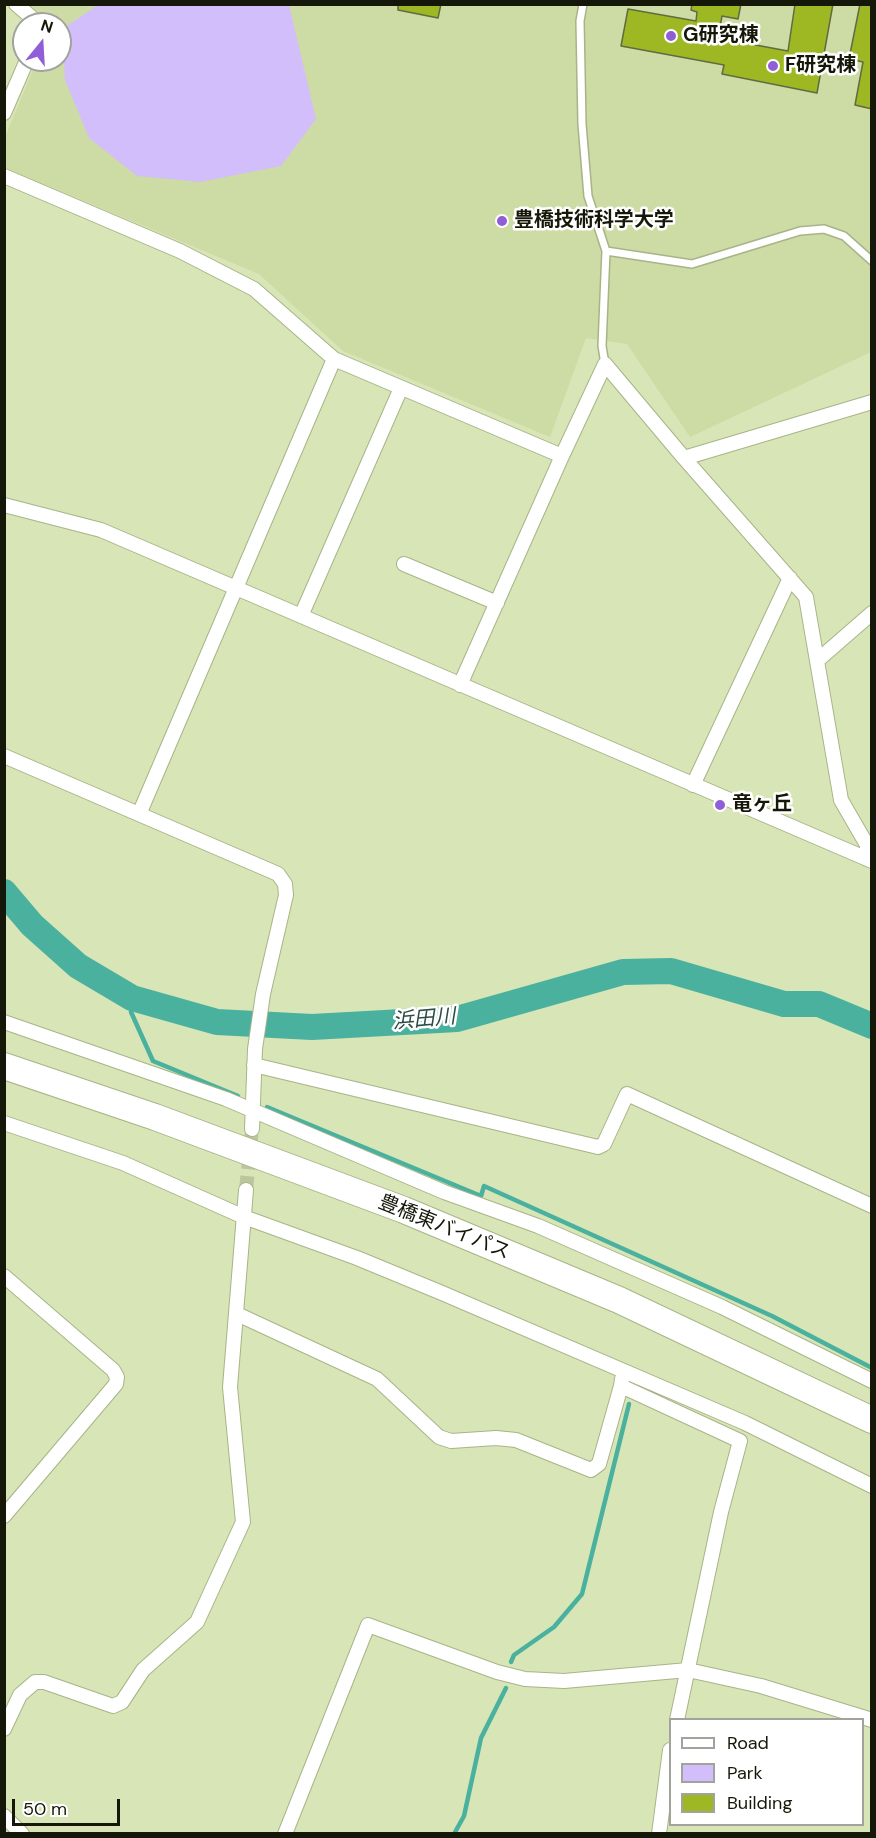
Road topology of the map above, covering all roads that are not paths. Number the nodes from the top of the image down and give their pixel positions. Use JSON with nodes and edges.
{"nodes":[{"id":1,"x":583,"y":4,"type":"edge"},
{"id":2,"x":22,"y":72,"type":"edge"},
{"id":3,"x":4,"y":113,"type":"edge"},
{"id":4,"x":4,"y":176,"type":"edge"},
{"id":5,"x":606,"y":251,"type":"junction"},
{"id":6,"x":872,"y":261,"type":"edge"},
{"id":7,"x":334,"y":359,"type":"junction"},
{"id":8,"x":605,"y":364,"type":"junction"},
{"id":9,"x":401,"y":388,"type":"junction"},
{"id":10,"x":872,"y":402,"type":"edge"},
{"id":11,"x":562,"y":456,"type":"junction"},
{"id":12,"x":684,"y":458,"type":"junction"},
{"id":13,"x":4,"y":506,"type":"edge"},
{"id":14,"x":404,"y":564,"type":"dead end"},
{"id":15,"x":790,"y":578,"type":"junction"},
{"id":16,"x":236,"y":589,"type":"junction"},
{"id":17,"x":497,"y":603,"type":"junction"},
{"id":18,"x":872,"y":613,"type":"edge"},
{"id":19,"x":301,"y":616,"type":"junction"},
{"id":20,"x":818,"y":660,"type":"junction"},
{"id":21,"x":460,"y":685,"type":"junction"},
{"id":22,"x":4,"y":756,"type":"edge"},
{"id":23,"x":693,"y":785,"type":"junction"},
{"id":24,"x":140,"y":812,"type":"junction"},
{"id":25,"x":869,"y":860,"type":"edge"},
{"id":26,"x":4,"y":1022,"type":"edge"},
{"id":27,"x":254,"y":1065,"type":"junction"},
{"id":28,"x":4,"y":1066,"type":"edge"},
{"id":29,"x":253,"y":1111,"type":"junction"},
{"id":30,"x":4,"y":1123,"type":"edge"},
{"id":31,"x":252,"y":1129,"type":"tunnel mouth"},
{"id":32,"x":246,"y":1190,"type":"tunnel mouth"},
{"id":33,"x":872,"y":1206,"type":"edge"},
{"id":34,"x":244,"y":1217,"type":"junction"},
{"id":35,"x":4,"y":1276,"type":"edge"},
{"id":36,"x":237,"y":1314,"type":"junction"},
{"id":37,"x":624,"y":1371,"type":"junction"},
{"id":38,"x":872,"y":1381,"type":"edge"},
{"id":39,"x":621,"y":1386,"type":"junction"},
{"id":40,"x":872,"y":1420,"type":"edge"},
{"id":41,"x":872,"y":1486,"type":"edge"},
{"id":42,"x":4,"y":1516,"type":"edge"},
{"id":43,"x":688,"y":1670,"type":"junction"},
{"id":44,"x":677,"y":1718,"type":"edge"},
{"id":45,"x":872,"y":1720,"type":"edge"},
{"id":46,"x":4,"y":1729,"type":"edge"},
{"id":47,"x":669,"y":1758,"type":"edge"},
{"id":48,"x":4,"y":1816,"type":"edge"},
{"id":49,"x":22,"y":1833,"type":"edge"},
{"id":50,"x":285,"y":1833,"type":"edge"},
{"id":51,"x":659,"y":1833,"type":"edge"}],
"edges":[{"from":1,"to":5,"type":"lane"},
{"from":2,"to":3,"type":"street"},
{"from":4,"to":7,"type":"street"},
{"from":5,"to":6,"type":"lane"},
{"from":5,"to":8,"type":"lane"},
{"from":7,"to":9,"type":"street"},
{"from":7,"to":16,"type":"street"},
{"from":8,"to":11,"type":"street"},
{"from":8,"to":12,"type":"street"},
{"from":9,"to":11,"type":"street"},
{"from":9,"to":19,"type":"street"},
{"from":10,"to":12,"type":"street"},
{"from":11,"to":17,"type":"street"},
{"from":12,"to":15,"type":"street"},
{"from":13,"to":16,"type":"street"},
{"from":14,"to":17,"type":"street"},
{"from":15,"to":20,"type":"street"},
{"from":15,"to":23,"type":"street"},
{"from":16,"to":19,"type":"street"},
{"from":16,"to":24,"type":"street"},
{"from":17,"to":21,"type":"street"},
{"from":18,"to":20,"type":"street"},
{"from":19,"to":21,"type":"street"},
{"from":20,"to":25,"type":"street"},
{"from":21,"to":23,"type":"street"},
{"from":22,"to":24,"type":"street"},
{"from":23,"to":25,"type":"street"},
{"from":24,"to":27,"type":"street"},
{"from":26,"to":29,"type":"street"},
{"from":27,"to":29,"type":"street"},
{"from":27,"to":33,"type":"street"},
{"from":28,"to":40,"type":"highway","name":"豊橋東バイパス"},
{"from":29,"to":31,"type":"street"},
{"from":29,"to":38,"type":"street"},
{"from":30,"to":34,"type":"street"},
{"from":32,"to":34,"type":"street"},
{"from":34,"to":36,"type":"street"},
{"from":34,"to":37,"type":"street"},
{"from":35,"to":42,"type":"street"},
{"from":36,"to":39,"type":"street"},
{"from":36,"to":46,"type":"street"},
{"from":37,"to":39,"type":"street"},
{"from":37,"to":41,"type":"street"},
{"from":39,"to":43,"type":"street"},
{"from":43,"to":44,"type":"street"},
{"from":43,"to":45,"type":"street"},
{"from":43,"to":50,"type":"street"},
{"from":47,"to":51,"type":"street"},
{"from":48,"to":49,"type":"street"}]}
